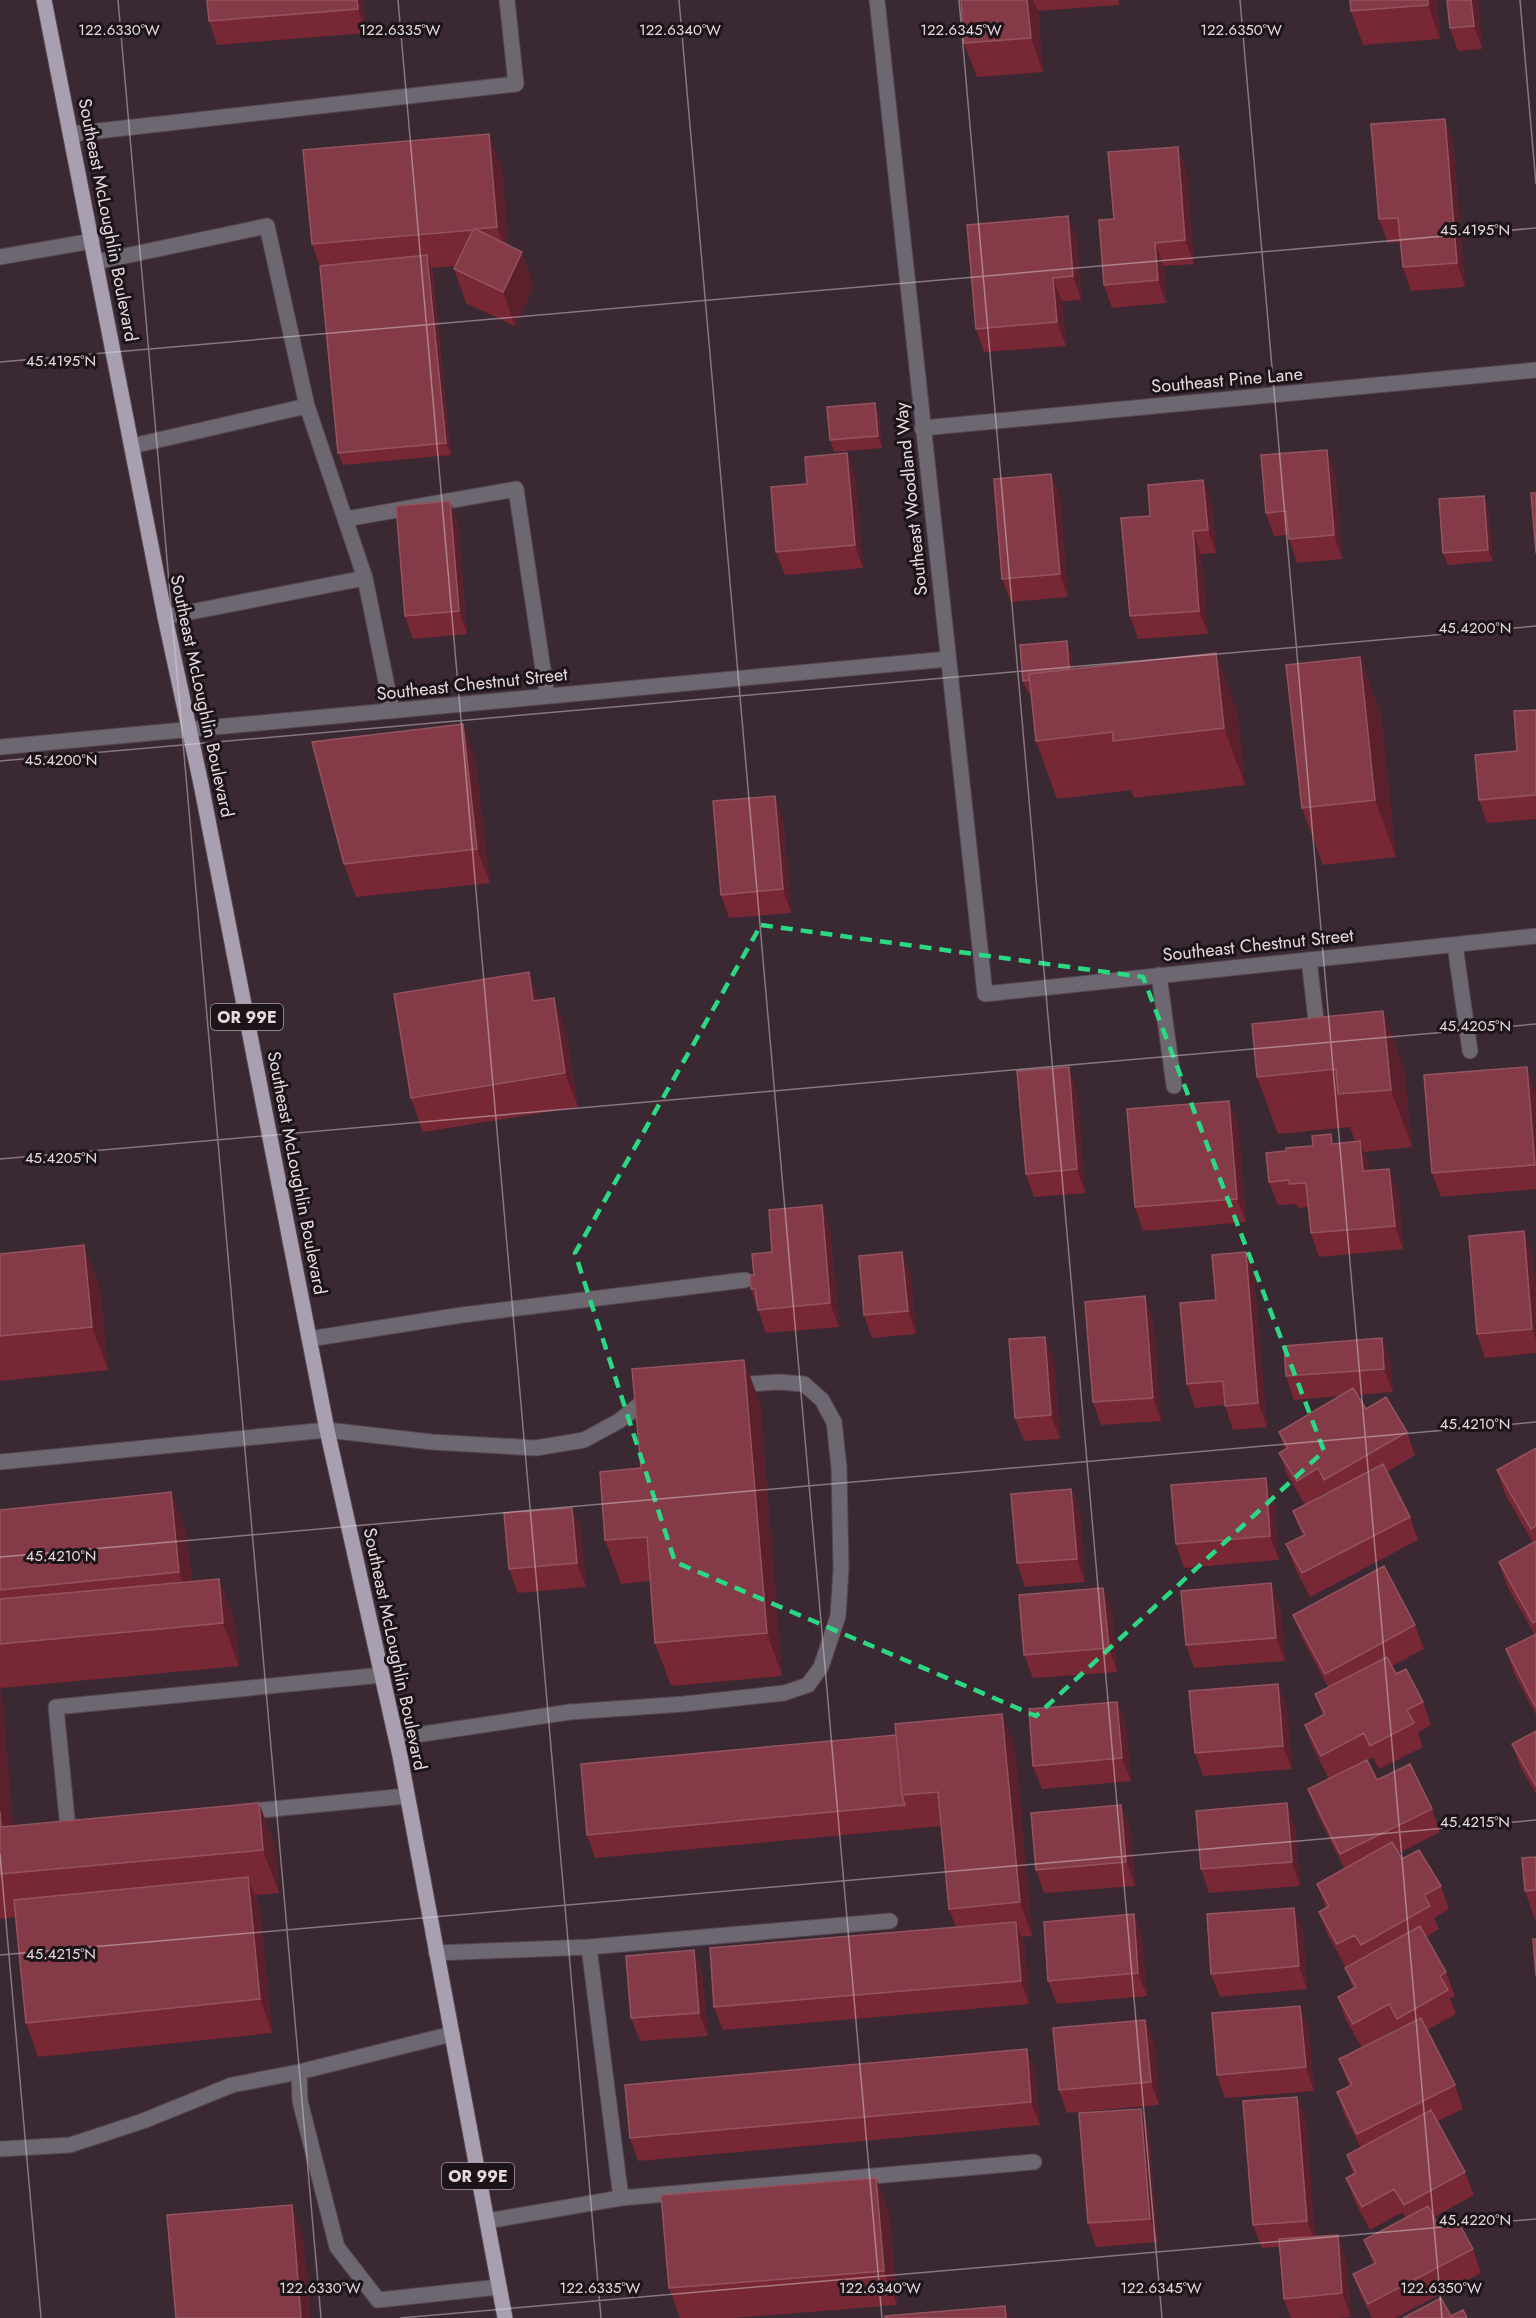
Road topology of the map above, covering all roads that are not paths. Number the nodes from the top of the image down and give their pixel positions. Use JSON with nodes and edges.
{"nodes":[{"id":1,"x":44,"y":0,"type":"edge"},
{"id":2,"x":507,"y":0,"type":"edge"},
{"id":3,"x":877,"y":0,"type":"edge"},
{"id":4,"x":71,"y":134,"type":"junction"},
{"id":5,"x":92,"y":241,"type":"junction"},
{"id":6,"x":0,"y":256,"type":"edge"},
{"id":7,"x":96,"y":262,"type":"junction"},
{"id":8,"x":1536,"y":370,"type":"edge"},
{"id":9,"x":307,"y":406,"type":"junction"},
{"id":10,"x":922,"y":428,"type":"junction"},
{"id":11,"x":132,"y":446,"type":"junction"},
{"id":12,"x":346,"y":519,"type":"junction"},
{"id":13,"x":365,"y":578,"type":"junction"},
{"id":14,"x":165,"y":617,"type":"junction"},
{"id":15,"x":948,"y":658,"type":"junction"},
{"id":16,"x":547,"y":696,"type":"junction"},
{"id":17,"x":392,"y":711,"type":"junction"},
{"id":18,"x":190,"y":729,"type":"junction"},
{"id":19,"x":0,"y":747,"type":"edge"},
{"id":20,"x":1536,"y":936,"type":"edge"},
{"id":21,"x":1455,"y":945,"type":"junction"},
{"id":22,"x":1309,"y":960,"type":"junction"},
{"id":23,"x":1160,"y":975,"type":"junction"},
{"id":24,"x":985,"y":994,"type":"joint"},
{"id":25,"x":1320,"y":1049,"type":"edge"},
{"id":26,"x":1470,"y":1051,"type":"dead end"},
{"id":27,"x":1174,"y":1086,"type":"dead end"},
{"id":28,"x":745,"y":1280,"type":"dead end"},
{"id":29,"x":309,"y":1339,"type":"junction"},
{"id":30,"x":718,"y":1386,"type":"edge"},
{"id":31,"x":664,"y":1392,"type":"edge"},
{"id":32,"x":327,"y":1430,"type":"junction"},
{"id":33,"x":0,"y":1462,"type":"edge"},
{"id":34,"x":382,"y":1676,"type":"junction"},
{"id":35,"x":396,"y":1738,"type":"junction"},
{"id":36,"x":407,"y":1796,"type":"junction"},
{"id":37,"x":232,"y":1813,"type":"edge"},
{"id":38,"x":91,"y":1826,"type":"edge"},
{"id":39,"x":890,"y":1921,"type":"dead end"},
{"id":40,"x":589,"y":1947,"type":"junction"},
{"id":41,"x":436,"y":1953,"type":"junction"},
{"id":42,"x":452,"y":2034,"type":"junction"},
{"id":43,"x":299,"y":2072,"type":"junction"},
{"id":44,"x":0,"y":2149,"type":"edge"},
{"id":45,"x":1034,"y":2162,"type":"dead end"},
{"id":46,"x":621,"y":2198,"type":"junction"},
{"id":47,"x":487,"y":2221,"type":"junction"},
{"id":48,"x":499,"y":2287,"type":"junction"},
{"id":49,"x":505,"y":2318,"type":"edge"}],
"edges":[{"from":1,"to":4,"type":"main road","name":"Southeast McLoughlin Boulevard","number":"OR 99E"},
{"from":2,"to":4,"type":"street"},
{"from":3,"to":10,"type":"street","name":"Southeast Woodland Way"},
{"from":4,"to":5,"type":"main road","name":"Southeast McLoughlin Boulevard","number":"OR 99E"},
{"from":5,"to":6,"type":"street"},
{"from":5,"to":7,"type":"main road","name":"Southeast McLoughlin Boulevard","number":"OR 99E"},
{"from":7,"to":9,"type":"street"},
{"from":7,"to":11,"type":"main road","name":"Southeast McLoughlin Boulevard","number":"OR 99E"},
{"from":8,"to":10,"type":"street","name":"Southeast Pine Lane"},
{"from":9,"to":11,"type":"street"},
{"from":9,"to":12,"type":"street"},
{"from":10,"to":15,"type":"street","name":"Southeast Woodland Way"},
{"from":11,"to":14,"type":"main road","name":"Southeast McLoughlin Boulevard","number":"OR 99E"},
{"from":12,"to":13,"type":"street"},
{"from":12,"to":16,"type":"street"},
{"from":13,"to":14,"type":"street"},
{"from":13,"to":17,"type":"street"},
{"from":14,"to":18,"type":"main road","name":"Southeast McLoughlin Boulevard","number":"OR 99E"},
{"from":15,"to":16,"type":"street","name":"Southeast Chestnut Street"},
{"from":15,"to":24,"type":"street","name":"Southeast Woodland Way"},
{"from":16,"to":17,"type":"street","name":"Southeast Chestnut Street"},
{"from":17,"to":18,"type":"street","name":"Southeast Chestnut Street"},
{"from":18,"to":19,"type":"street","name":"Southeast Chestnut Street"},
{"from":18,"to":29,"type":"main road","name":"Southeast McLoughlin Boulevard","number":"OR 99E"},
{"from":20,"to":21,"type":"street","name":"Southeast Chestnut Street"},
{"from":21,"to":22,"type":"street","name":"Southeast Chestnut Street"},
{"from":21,"to":26,"type":"street"},
{"from":22,"to":23,"type":"street","name":"Southeast Chestnut Street"},
{"from":22,"to":25,"type":"street"},
{"from":23,"to":24,"type":"street","name":"Southeast Chestnut Street"},
{"from":23,"to":27,"type":"street"},
{"from":28,"to":29,"type":"street"},
{"from":29,"to":32,"type":"main road","name":"Southeast McLoughlin Boulevard","number":"OR 99E"},
{"from":30,"to":35,"type":"street"},
{"from":31,"to":32,"type":"street"},
{"from":32,"to":33,"type":"street"},
{"from":32,"to":34,"type":"main road","name":"Southeast McLoughlin Boulevard","number":"OR 99E"},
{"from":34,"to":35,"type":"main road","name":"Southeast McLoughlin Boulevard","number":"OR 99E"},
{"from":34,"to":38,"type":"street"},
{"from":35,"to":36,"type":"main road","name":"Southeast McLoughlin Boulevard","number":"OR 99E"},
{"from":36,"to":37,"type":"street"},
{"from":36,"to":41,"type":"main road","name":"Southeast McLoughlin Boulevard","number":"OR 99E"},
{"from":39,"to":40,"type":"street"},
{"from":40,"to":41,"type":"street"},
{"from":40,"to":46,"type":"street"},
{"from":41,"to":42,"type":"main road","name":"Southeast McLoughlin Boulevard","number":"OR 99E"},
{"from":42,"to":43,"type":"street"},
{"from":42,"to":47,"type":"main road","name":"Southeast McLoughlin Boulevard","number":"OR 99E"},
{"from":43,"to":44,"type":"street"},
{"from":43,"to":48,"type":"street"},
{"from":45,"to":46,"type":"street"},
{"from":46,"to":47,"type":"street"},
{"from":47,"to":48,"type":"main road","name":"Southeast McLoughlin Boulevard","number":"OR 99E"},
{"from":48,"to":49,"type":"main road","name":"Southeast McLoughlin Boulevard","number":"OR 99E"}]}
